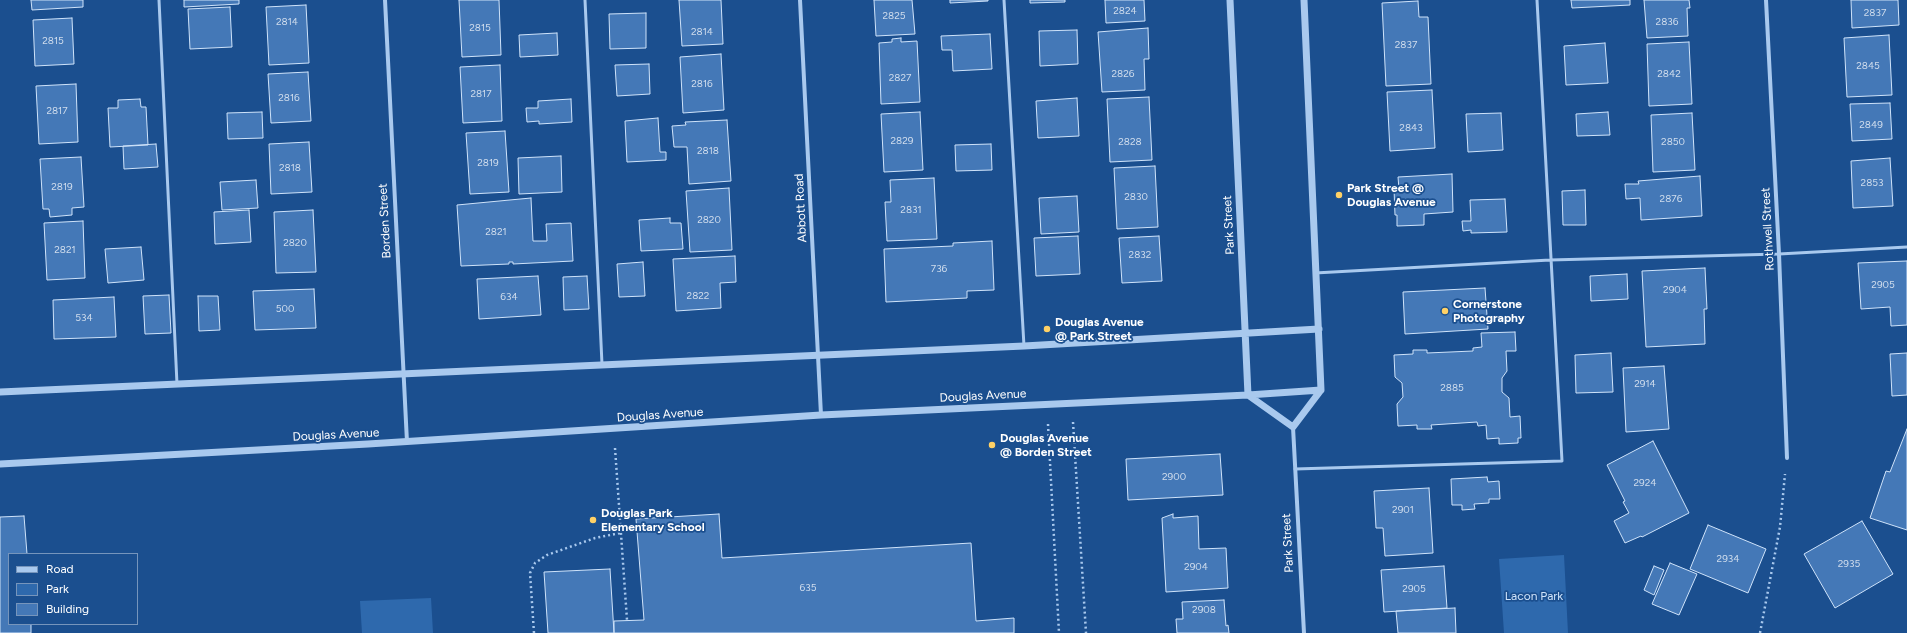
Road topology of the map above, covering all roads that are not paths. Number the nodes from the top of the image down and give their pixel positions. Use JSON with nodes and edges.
{"nodes":[{"id":1,"x":160,"y":0,"type":"edge"},
{"id":2,"x":385,"y":0,"type":"edge"},
{"id":3,"x":585,"y":0,"type":"edge"},
{"id":4,"x":800,"y":0,"type":"edge"},
{"id":5,"x":1004,"y":0,"type":"edge"},
{"id":6,"x":1230,"y":0,"type":"edge"},
{"id":7,"x":1304,"y":0,"type":"edge"},
{"id":8,"x":1537,"y":0,"type":"edge"},
{"id":9,"x":1766,"y":0,"type":"edge"},
{"id":10,"x":1907,"y":247,"type":"edge"},
{"id":11,"x":1779,"y":254,"type":"junction"},
{"id":12,"x":1550,"y":260,"type":"junction"},
{"id":13,"x":1315,"y":273,"type":"junction"},
{"id":14,"x":1318,"y":329,"type":"junction"},
{"id":15,"x":1245,"y":332,"type":"junction"},
{"id":16,"x":1024,"y":346,"type":"junction"},
{"id":17,"x":819,"y":355,"type":"junction"},
{"id":18,"x":602,"y":364,"type":"junction"},
{"id":19,"x":403,"y":373,"type":"junction"},
{"id":20,"x":177,"y":384,"type":"junction"},
{"id":21,"x":1321,"y":390,"type":"junction"},
{"id":22,"x":0,"y":392,"type":"edge"},
{"id":23,"x":1248,"y":395,"type":"junction"},
{"id":24,"x":821,"y":415,"type":"junction"},
{"id":25,"x":1293,"y":427,"type":"junction"},
{"id":26,"x":407,"y":442,"type":"junction"},
{"id":27,"x":1787,"y":458,"type":"road end"},
{"id":28,"x":0,"y":464,"type":"edge"},
{"id":29,"x":1295,"y":469,"type":"junction"},
{"id":30,"x":1304,"y":633,"type":"edge"}],
"edges":[{"from":1,"to":20,"type":"lane"},
{"from":2,"to":19,"type":"street","name":"Borden Street"},
{"from":3,"to":18,"type":"lane"},
{"from":4,"to":17,"type":"street","name":"Abbott Road"},
{"from":5,"to":16,"type":"lane"},
{"from":6,"to":15,"type":"street","name":"Park Street"},
{"from":7,"to":13,"type":"street"},
{"from":8,"to":12,"type":"lane"},
{"from":9,"to":11,"type":"street","name":"Rothwell Street"},
{"from":10,"to":11,"type":"lane"},
{"from":11,"to":12,"type":"lane"},
{"from":11,"to":27,"type":"street","name":"Rothwell Street"},
{"from":12,"to":13,"type":"lane"},
{"from":12,"to":29,"type":"lane"},
{"from":13,"to":14,"type":"street"},
{"from":14,"to":15,"type":"street"},
{"from":14,"to":21,"type":"street"},
{"from":15,"to":16,"type":"street"},
{"from":15,"to":23,"type":"street","name":"Park Street"},
{"from":16,"to":17,"type":"street"},
{"from":17,"to":18,"type":"street"},
{"from":17,"to":24,"type":"street","name":"Abbott Road"},
{"from":18,"to":19,"type":"street"},
{"from":19,"to":20,"type":"street"},
{"from":19,"to":26,"type":"street","name":"Borden Street"},
{"from":20,"to":22,"type":"street"},
{"from":21,"to":23,"type":"street","name":"Douglas Avenue"},
{"from":21,"to":25,"type":"street"},
{"from":23,"to":24,"type":"street","name":"Douglas Avenue"},
{"from":23,"to":25,"type":"street"},
{"from":24,"to":26,"type":"street","name":"Douglas Avenue"},
{"from":25,"to":29,"type":"street","name":"Park Street"},
{"from":26,"to":28,"type":"street","name":"Douglas Avenue"},
{"from":29,"to":30,"type":"street","name":"Park Street"}]}
